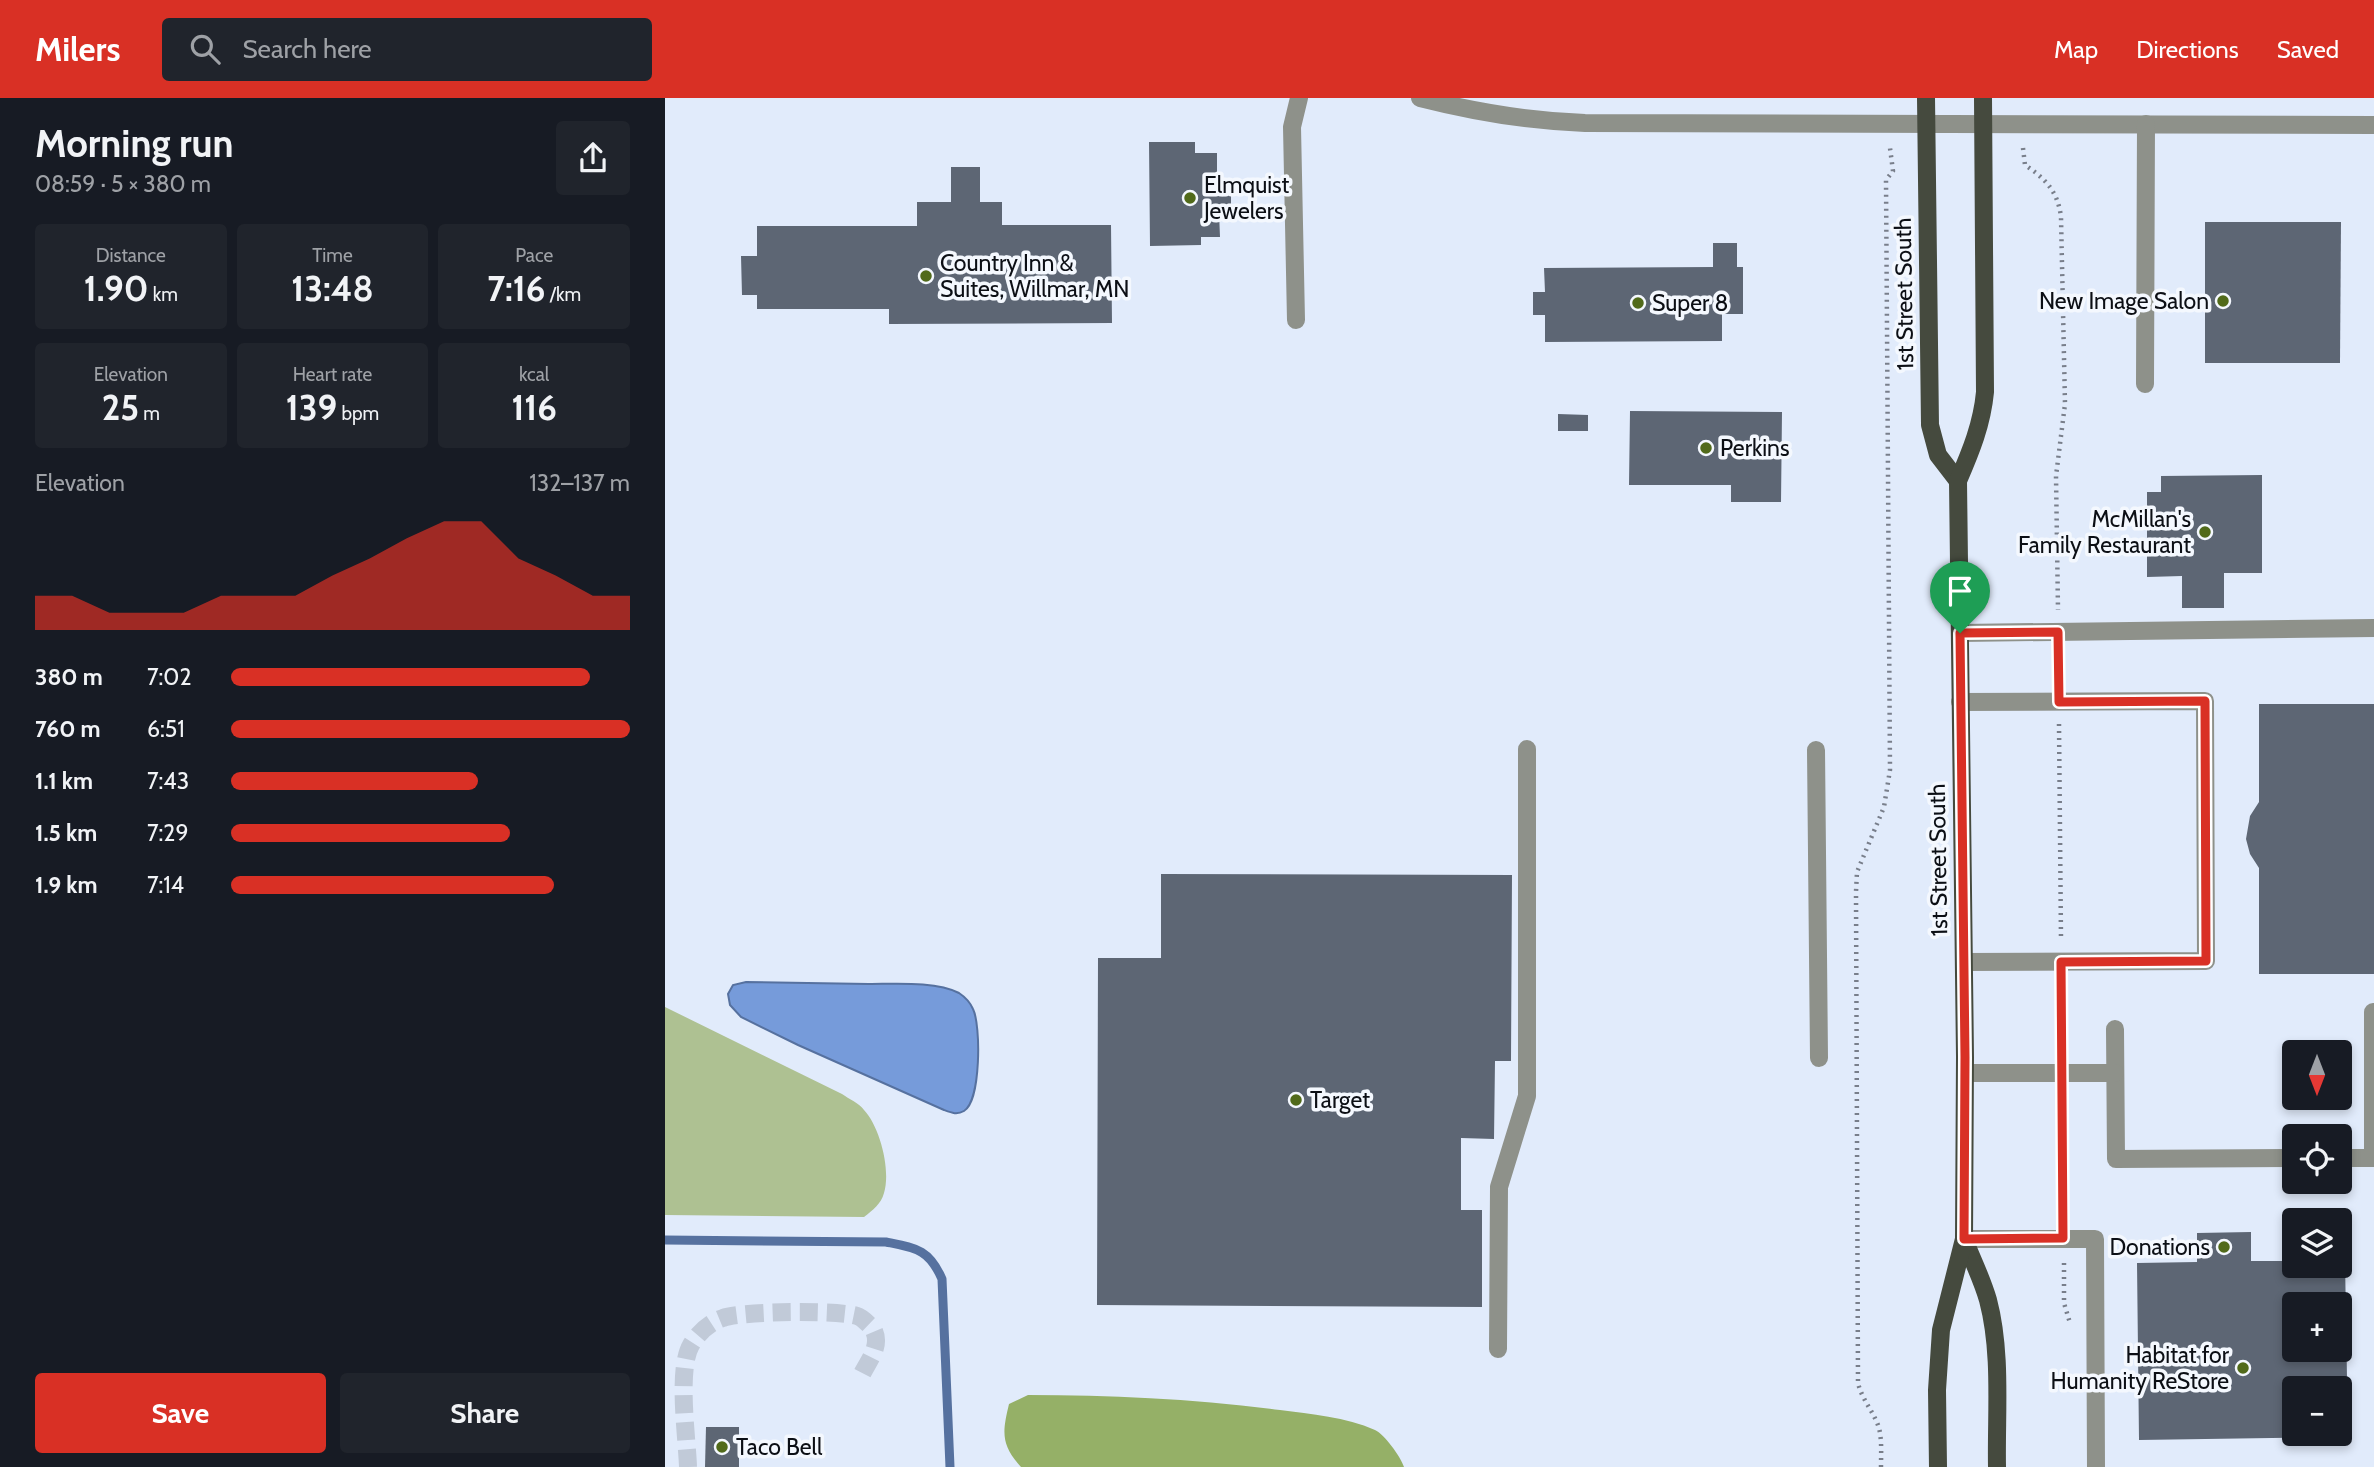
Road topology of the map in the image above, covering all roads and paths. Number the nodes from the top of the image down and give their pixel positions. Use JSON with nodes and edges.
{"nodes":[{"id":1,"x":1299,"y":98,"type":"edge"},
{"id":2,"x":1420,"y":98,"type":"edge"},
{"id":3,"x":1926,"y":98,"type":"edge"},
{"id":4,"x":1983,"y":98,"type":"edge"},
{"id":5,"x":1984,"y":123,"type":"junction"},
{"id":6,"x":2019,"y":123,"type":"junction"},
{"id":7,"x":1887,"y":124,"type":"junction"},
{"id":8,"x":1927,"y":124,"type":"junction"},
{"id":9,"x":2146,"y":124,"type":"junction"},
{"id":10,"x":2374,"y":125,"type":"edge"},
{"id":11,"x":1296,"y":320,"type":"dead end"},
{"id":12,"x":2145,"y":384,"type":"dead end"},
{"id":13,"x":1958,"y":481,"type":"junction"},
{"id":14,"x":2374,"y":628,"type":"edge"},
{"id":15,"x":2058,"y":632,"type":"junction"},
{"id":16,"x":1960,"y":633,"type":"junction"},
{"id":17,"x":1960,"y":702,"type":"junction"},
{"id":18,"x":2059,"y":702,"type":"junction"},
{"id":19,"x":1527,"y":749,"type":"dead end"},
{"id":20,"x":1816,"y":750,"type":"dead end"},
{"id":21,"x":1963,"y":962,"type":"junction"},
{"id":22,"x":2061,"y":962,"type":"junction"},
{"id":23,"x":2373,"y":1012,"type":"edge"},
{"id":24,"x":2115,"y":1029,"type":"dead end"},
{"id":25,"x":1819,"y":1058,"type":"dead end"},
{"id":26,"x":1965,"y":1073,"type":"junction"},
{"id":27,"x":2062,"y":1073,"type":"junction"},
{"id":28,"x":2115,"y":1073,"type":"junction"},
{"id":29,"x":2282,"y":1158,"type":"edge"},
{"id":30,"x":2352,"y":1158,"type":"edge"},
{"id":31,"x":2063,"y":1238,"type":"junction"},
{"id":32,"x":1964,"y":1239,"type":"junction"},
{"id":33,"x":2073,"y":1334,"type":"dead end"},
{"id":34,"x":1498,"y":1349,"type":"dead end"},
{"id":35,"x":1881,"y":1467,"type":"edge"},
{"id":36,"x":1938,"y":1467,"type":"edge"},
{"id":37,"x":1997,"y":1467,"type":"edge"},
{"id":38,"x":2096,"y":1467,"type":"edge"}],
"edges":[{"from":1,"to":11,"type":"street"},
{"from":2,"to":7,"type":"street"},
{"from":3,"to":8,"type":"main road","name":"1st Street South"},
{"from":4,"to":5,"type":"main road","name":"1st Street South"},
{"from":5,"to":6,"type":"street"},
{"from":5,"to":8,"type":"street"},
{"from":5,"to":13,"type":"main road","name":"1st Street South"},
{"from":6,"to":9,"type":"street"},
{"from":6,"to":15,"type":"path"},
{"from":7,"to":8,"type":"street"},
{"from":7,"to":35,"type":"path"},
{"from":8,"to":13,"type":"main road","name":"1st Street South"},
{"from":9,"to":10,"type":"street"},
{"from":9,"to":12,"type":"street"},
{"from":13,"to":16,"type":"main road","name":"1st Street South"},
{"from":14,"to":15,"type":"street"},
{"from":15,"to":16,"type":"street"},
{"from":15,"to":18,"type":"path"},
{"from":16,"to":17,"type":"main road","name":"1st Street South"},
{"from":17,"to":18,"type":"street"},
{"from":17,"to":21,"type":"main road","name":"1st Street South"},
{"from":18,"to":22,"type":"path"},
{"from":18,"to":22,"type":"street"},
{"from":19,"to":34,"type":"street"},
{"from":20,"to":25,"type":"street"},
{"from":21,"to":22,"type":"street"},
{"from":21,"to":26,"type":"main road","name":"1st Street South"},
{"from":22,"to":27,"type":"path"},
{"from":23,"to":30,"type":"street"},
{"from":24,"to":28,"type":"street"},
{"from":26,"to":27,"type":"street"},
{"from":26,"to":32,"type":"main road","name":"1st Street South"},
{"from":27,"to":28,"type":"street"},
{"from":27,"to":31,"type":"path"},
{"from":28,"to":29,"type":"street"},
{"from":31,"to":32,"type":"street"},
{"from":31,"to":33,"type":"path"},
{"from":31,"to":38,"type":"street"},
{"from":32,"to":36,"type":"main road","name":"1st Street South"},
{"from":32,"to":37,"type":"main road","name":"1st Street South"}]}
